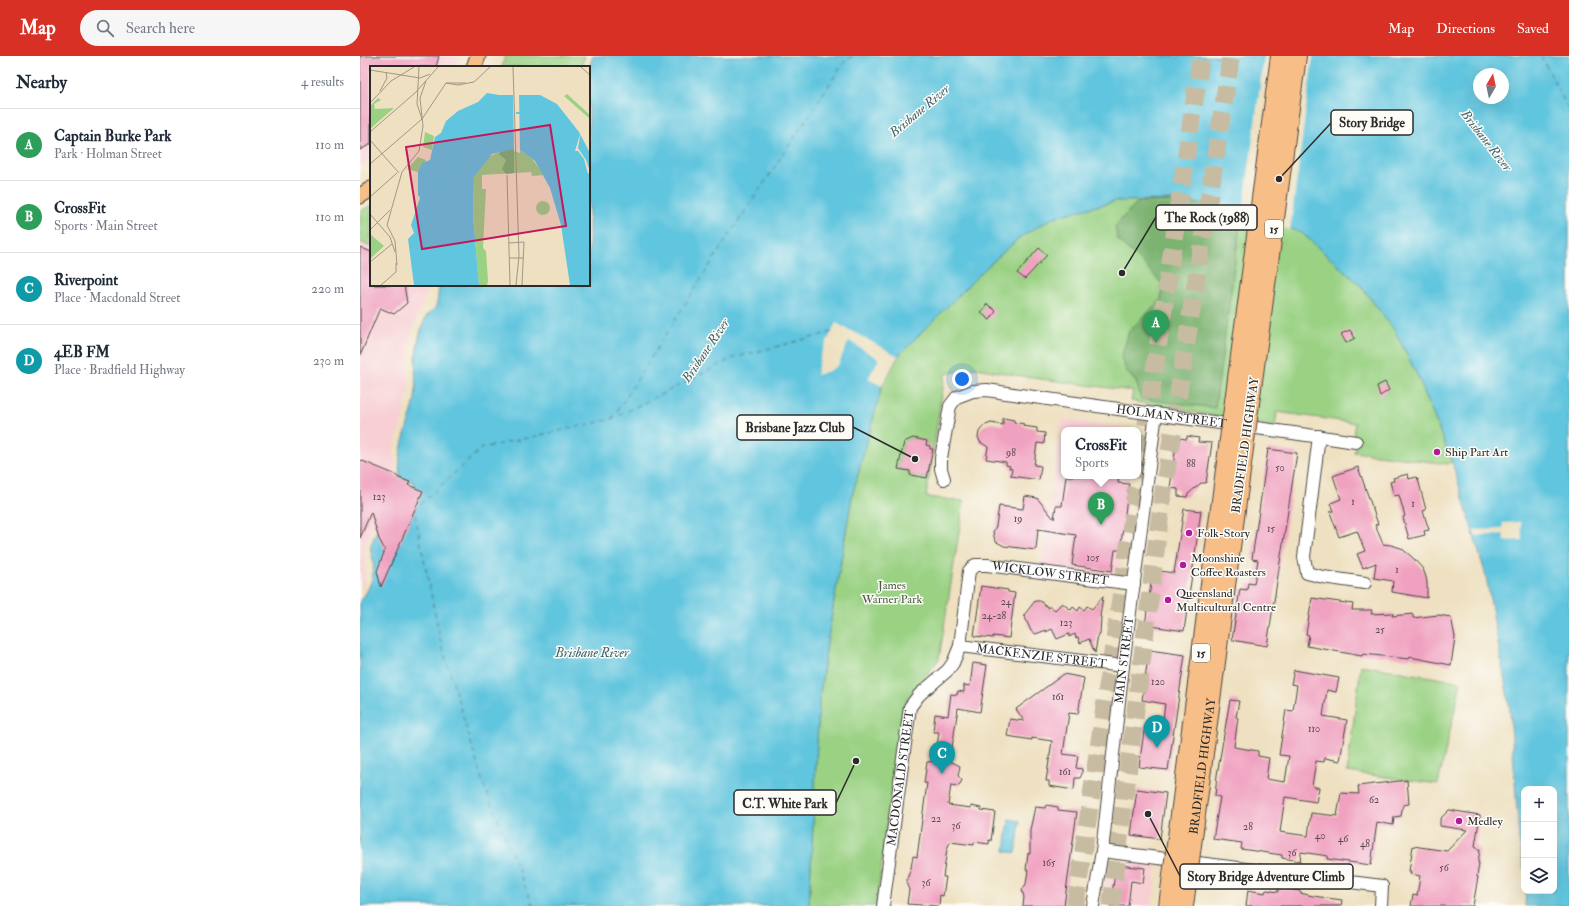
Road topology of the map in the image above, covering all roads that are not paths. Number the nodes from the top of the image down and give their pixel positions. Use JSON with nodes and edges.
{"nodes":[{"id":1,"x":478,"y":56,"type":"edge"},
{"id":2,"x":1280,"y":56,"type":"edge"},
{"id":3,"x":1297,"y":56,"type":"edge"},
{"id":4,"x":474,"y":66,"type":"edge"},
{"id":5,"x":1156,"y":413,"type":"junction"},
{"id":6,"x":1319,"y":436,"type":"junction"},
{"id":7,"x":1356,"y":442,"type":"dead end"},
{"id":8,"x":944,"y":479,"type":"dead end"},
{"id":9,"x":969,"y":572,"type":"joint"},
{"id":10,"x":1365,"y":583,"type":"dead end"},
{"id":11,"x":1134,"y":584,"type":"junction"},
{"id":12,"x":960,"y":646,"type":"junction"},
{"id":13,"x":1123,"y":666,"type":"junction"},
{"id":14,"x":1102,"y":851,"type":"junction"},
{"id":15,"x":883,"y":906,"type":"edge"},
{"id":16,"x":1093,"y":906,"type":"edge"},
{"id":17,"x":1168,"y":906,"type":"edge"},
{"id":18,"x":1184,"y":906,"type":"edge"},
{"id":19,"x":1381,"y":906,"type":"edge"}],
"edges":[{"from":1,"to":4,"type":"main road"},
{"from":2,"to":17,"type":"highway","name":"BRADFIELD HIGHWAY","number":"15","bridge":true},
{"from":3,"to":18,"type":"highway","name":"BRADFIELD HIGHWAY","number":"15","bridge":true},
{"from":5,"to":6,"type":"street","name":"HOLMAN STREET"},
{"from":5,"to":8,"type":"street","name":"HOLMAN STREET"},
{"from":5,"to":11,"type":"street","name":"MAIN STREET"},
{"from":6,"to":7,"type":"street","name":"HOLMAN STREET"},
{"from":6,"to":10,"type":"street"},
{"from":9,"to":11,"type":"street","name":"WICKLOW STREET"},
{"from":9,"to":12,"type":"street","name":"MACDONALD STREET"},
{"from":11,"to":13,"type":"street","name":"MAIN STREET"},
{"from":12,"to":13,"type":"street","name":"MACKENZIE STREET"},
{"from":12,"to":15,"type":"street","name":"MACDONALD STREET"},
{"from":13,"to":14,"type":"street","name":"MAIN STREET"},
{"from":14,"to":16,"type":"street","name":"MAIN STREET"},
{"from":14,"to":19,"type":"street"}]}
